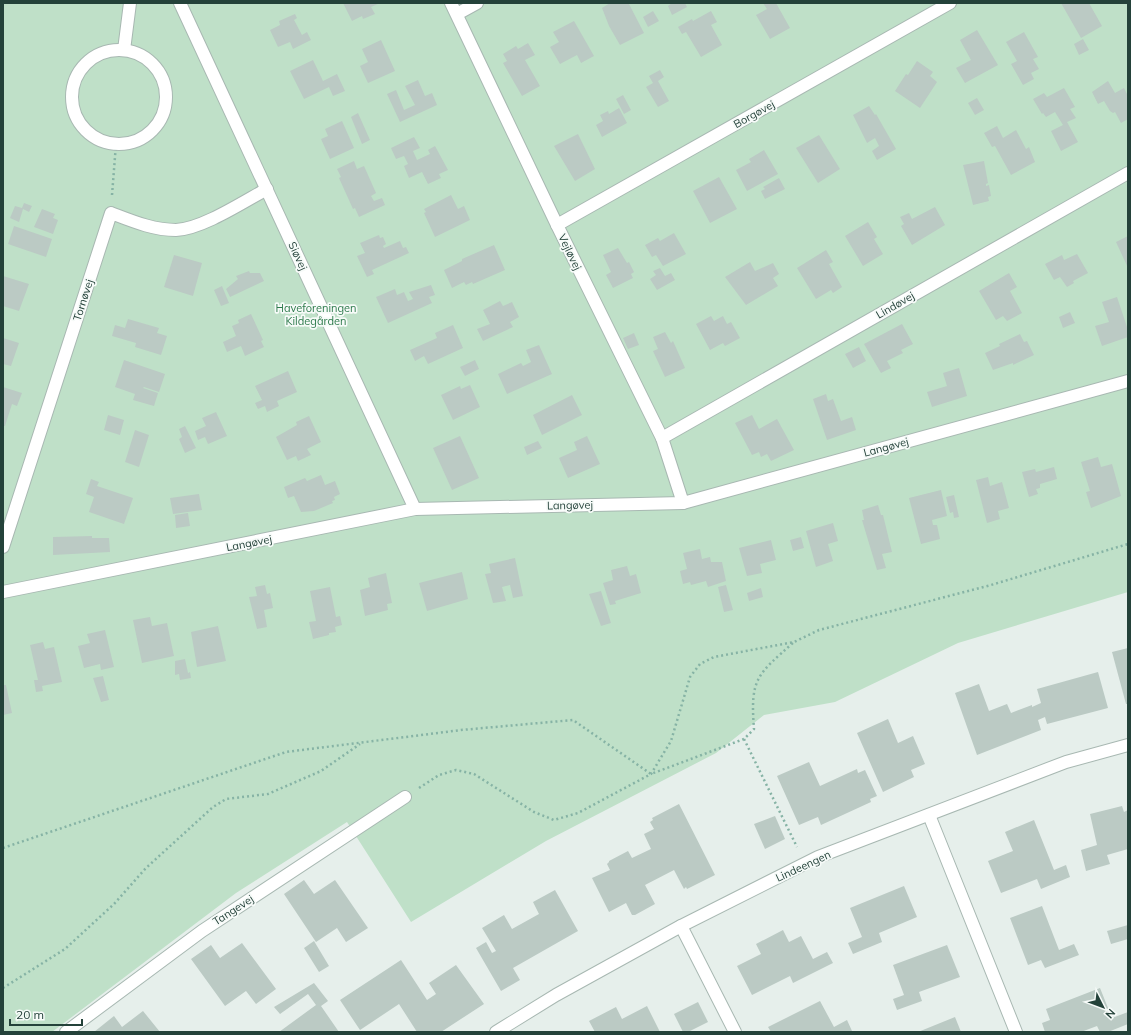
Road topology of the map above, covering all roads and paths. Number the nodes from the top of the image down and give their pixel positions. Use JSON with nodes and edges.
{"nodes":[{"id":1,"x":130,"y":3,"type":"edge"},
{"id":2,"x":180,"y":3,"type":"edge"},
{"id":3,"x":451,"y":3,"type":"edge"},
{"id":4,"x":477,"y":3,"type":"edge"},
{"id":5,"x":950,"y":3,"type":"edge"},
{"id":6,"x":457,"y":14,"type":"junction"},
{"id":7,"x":124,"y":50,"type":"junction"},
{"id":8,"x":116,"y":144,"type":"junction"},
{"id":9,"x":1128,"y":173,"type":"edge"},
{"id":10,"x":267,"y":189,"type":"junction"},
{"id":11,"x":111,"y":214,"type":"junction"},
{"id":12,"x":557,"y":225,"type":"junction"},
{"id":13,"x":1128,"y":381,"type":"edge"},
{"id":14,"x":662,"y":438,"type":"junction"},
{"id":15,"x":683,"y":502,"type":"junction"},
{"id":16,"x":415,"y":509,"type":"junction"},
{"id":17,"x":1128,"y":544,"type":"edge"},
{"id":18,"x":3,"y":547,"type":"edge"},
{"id":19,"x":3,"y":592,"type":"edge"},
{"id":20,"x":794,"y":642,"type":"junction"},
{"id":21,"x":744,"y":739,"type":"junction"},
{"id":22,"x":362,"y":742,"type":"junction"},
{"id":23,"x":1128,"y":745,"type":"edge"},
{"id":24,"x":651,"y":774,"type":"junction"},
{"id":25,"x":405,"y":797,"type":"joint"},
{"id":26,"x":929,"y":815,"type":"junction"},
{"id":27,"x":3,"y":848,"type":"edge"},
{"id":28,"x":805,"y":864,"type":"junction"},
{"id":29,"x":681,"y":926,"type":"junction"},
{"id":30,"x":3,"y":988,"type":"edge"},
{"id":31,"x":66,"y":1032,"type":"edge"},
{"id":32,"x":496,"y":1032,"type":"edge"},
{"id":33,"x":735,"y":1032,"type":"edge"},
{"id":34,"x":1016,"y":1032,"type":"edge"}],
"edges":[{"from":1,"to":7,"type":"street"},
{"from":2,"to":10,"type":"street","name":"Siøvej"},
{"from":3,"to":6,"type":"street","name":"Vejløvej"},
{"from":4,"to":6,"type":"street"},
{"from":5,"to":12,"type":"street","name":"Borgøvej"},
{"from":6,"to":12,"type":"street","name":"Vejløvej"},
{"from":7,"to":8,"type":"street"},
{"from":7,"to":8,"type":"street"},
{"from":8,"to":11,"type":"path"},
{"from":9,"to":14,"type":"street","name":"Lindøvej"},
{"from":10,"to":11,"type":"street"},
{"from":10,"to":16,"type":"street","name":"Siøvej"},
{"from":11,"to":18,"type":"street","name":"Tornøvej"},
{"from":12,"to":14,"type":"street","name":"Vejløvej"},
{"from":13,"to":15,"type":"street","name":"Langøvej"},
{"from":14,"to":15,"type":"street","name":"Vejløvej"},
{"from":15,"to":16,"type":"street","name":"Langøvej"},
{"from":16,"to":19,"type":"street","name":"Langøvej"},
{"from":17,"to":20,"type":"path"},
{"from":20,"to":21,"type":"path"},
{"from":20,"to":24,"type":"path"},
{"from":21,"to":24,"type":"path"},
{"from":21,"to":28,"type":"path"},
{"from":22,"to":24,"type":"path"},
{"from":22,"to":27,"type":"path"},
{"from":22,"to":30,"type":"path"},
{"from":23,"to":26,"type":"street","name":"Lindeengen"},
{"from":24,"to":25,"type":"path"},
{"from":25,"to":31,"type":"street","name":"Tangevej"},
{"from":26,"to":28,"type":"street","name":"Lindeengen"},
{"from":26,"to":34,"type":"street"},
{"from":28,"to":29,"type":"street","name":"Lindeengen"},
{"from":29,"to":32,"type":"street","name":"Lindeengen"},
{"from":29,"to":33,"type":"street"}]}
